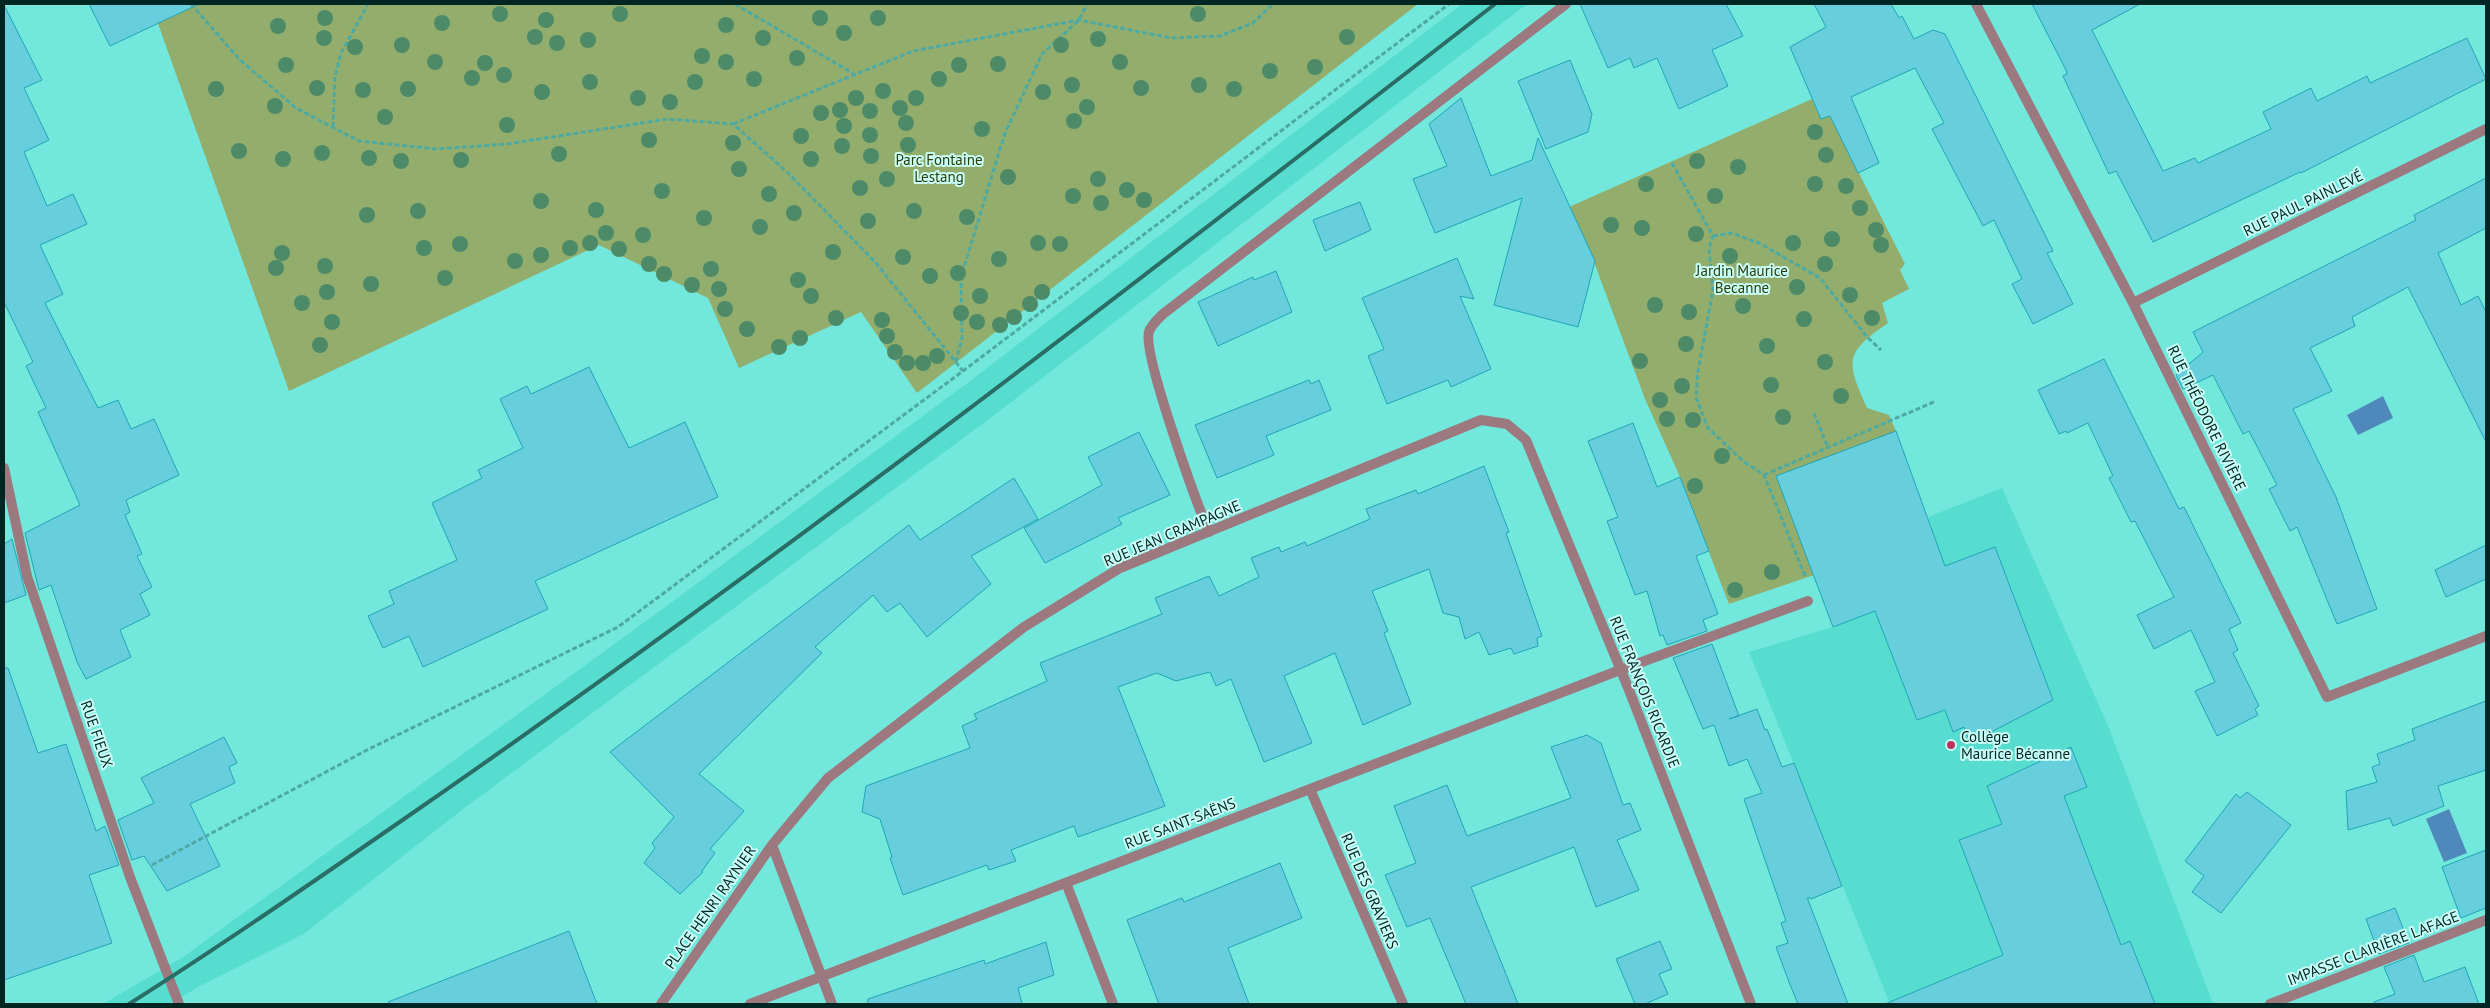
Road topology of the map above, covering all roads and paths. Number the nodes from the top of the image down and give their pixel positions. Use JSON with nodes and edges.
{"nodes":[{"id":1,"x":191,"y":4,"type":"edge"},
{"id":2,"x":368,"y":4,"type":"edge"},
{"id":3,"x":735,"y":4,"type":"edge"},
{"id":4,"x":1087,"y":4,"type":"edge"},
{"id":5,"x":1273,"y":4,"type":"edge"},
{"id":6,"x":1449,"y":4,"type":"edge"},
{"id":7,"x":1566,"y":4,"type":"edge"},
{"id":8,"x":1976,"y":4,"type":"edge"},
{"id":9,"x":1079,"y":20,"type":"junction"},
{"id":10,"x":854,"y":74,"type":"junction"},
{"id":11,"x":733,"y":124,"type":"junction"},
{"id":12,"x":333,"y":127,"type":"junction"},
{"id":13,"x":2486,"y":129,"type":"edge"},
{"id":14,"x":1672,"y":163,"type":"dead end"},
{"id":15,"x":1713,"y":236,"type":"junction"},
{"id":16,"x":2133,"y":303,"type":"junction"},
{"id":17,"x":1881,"y":350,"type":"dead end"},
{"id":18,"x":956,"y":362,"type":"junction"},
{"id":19,"x":964,"y":371,"type":"junction"},
{"id":20,"x":1936,"y":401,"type":"dead end"},
{"id":21,"x":1814,"y":413,"type":"dead end"},
{"id":22,"x":1481,"y":420,"type":"joint"},
{"id":23,"x":1828,"y":448,"type":"junction"},
{"id":24,"x":4,"y":468,"type":"edge"},
{"id":25,"x":1764,"y":475,"type":"junction"},
{"id":26,"x":1209,"y":532,"type":"junction"},
{"id":27,"x":1806,"y":578,"type":"dead end"},
{"id":28,"x":1808,"y":601,"type":"dead end"},
{"id":29,"x":2486,"y":636,"type":"edge"},
{"id":30,"x":1620,"y":670,"type":"junction"},
{"id":31,"x":1310,"y":789,"type":"junction"},
{"id":32,"x":772,"y":845,"type":"junction"},
{"id":33,"x":130,"y":877,"type":"junction"},
{"id":34,"x":1066,"y":883,"type":"junction"},
{"id":35,"x":2486,"y":920,"type":"edge"},
{"id":36,"x":823,"y":976,"type":"junction"},
{"id":37,"x":179,"y":1004,"type":"edge"},
{"id":38,"x":661,"y":1004,"type":"edge"},
{"id":39,"x":750,"y":1004,"type":"edge"},
{"id":40,"x":832,"y":1004,"type":"edge"},
{"id":41,"x":1113,"y":1004,"type":"edge"},
{"id":42,"x":1403,"y":1004,"type":"edge"},
{"id":43,"x":1751,"y":1004,"type":"edge"},
{"id":44,"x":2270,"y":1004,"type":"edge"}],
"edges":[{"from":1,"to":12,"type":"path"},
{"from":2,"to":12,"type":"path"},
{"from":3,"to":10,"type":"path"},
{"from":4,"to":9,"type":"path"},
{"from":5,"to":9,"type":"path"},
{"from":6,"to":19,"type":"path"},
{"from":7,"to":26,"type":"street"},
{"from":8,"to":16,"type":"street","name":"RUE THÉODORE RIVIÈRE"},
{"from":9,"to":10,"type":"path"},
{"from":9,"to":18,"type":"path"},
{"from":10,"to":11,"type":"path"},
{"from":11,"to":12,"type":"path"},
{"from":11,"to":18,"type":"path"},
{"from":13,"to":16,"type":"street","name":"RUE PAUL PAINLEVÉ"},
{"from":14,"to":15,"type":"path"},
{"from":15,"to":17,"type":"path"},
{"from":15,"to":25,"type":"path"},
{"from":16,"to":29,"type":"street","name":"RUE THÉODORE RIVIÈRE"},
{"from":18,"to":19,"type":"path"},
{"from":19,"to":33,"type":"path"},
{"from":20,"to":23,"type":"path"},
{"from":21,"to":23,"type":"path"},
{"from":22,"to":26,"type":"street","name":"RUE JEAN CRAMPAGNE"},
{"from":22,"to":30,"type":"street","name":"RUE FRANÇOIS RICARDIE"},
{"from":23,"to":25,"type":"path"},
{"from":24,"to":33,"type":"street","name":"RUE FIEUX"},
{"from":25,"to":27,"type":"path"},
{"from":26,"to":32,"type":"street","name":"RUE JEAN CRAMPAGNE"},
{"from":28,"to":30,"type":"street","name":"RUE SAINT-SAËNS"},
{"from":30,"to":31,"type":"street","name":"RUE SAINT-SAËNS"},
{"from":30,"to":43,"type":"street","name":"RUE FRANÇOIS RICARDIE"},
{"from":31,"to":34,"type":"street","name":"RUE SAINT-SAËNS"},
{"from":31,"to":42,"type":"street","name":"RUE DES GRAVIERS"},
{"from":32,"to":36,"type":"street","name":"PLACE HENRI RAYNIER"},
{"from":32,"to":38,"type":"street","name":"PLACE HENRI RAYNIER"},
{"from":33,"to":37,"type":"street","name":"RUE FIEUX"},
{"from":34,"to":36,"type":"street","name":"RUE SAINT-SAËNS"},
{"from":34,"to":41,"type":"street"},
{"from":35,"to":44,"type":"street","name":"IMPASSE CLAIRIÈRE LAFAGE"},
{"from":36,"to":39,"type":"street","name":"RUE SAINT-SAËNS"},
{"from":36,"to":40,"type":"street","name":"PLACE HENRI RAYNIER"}]}
